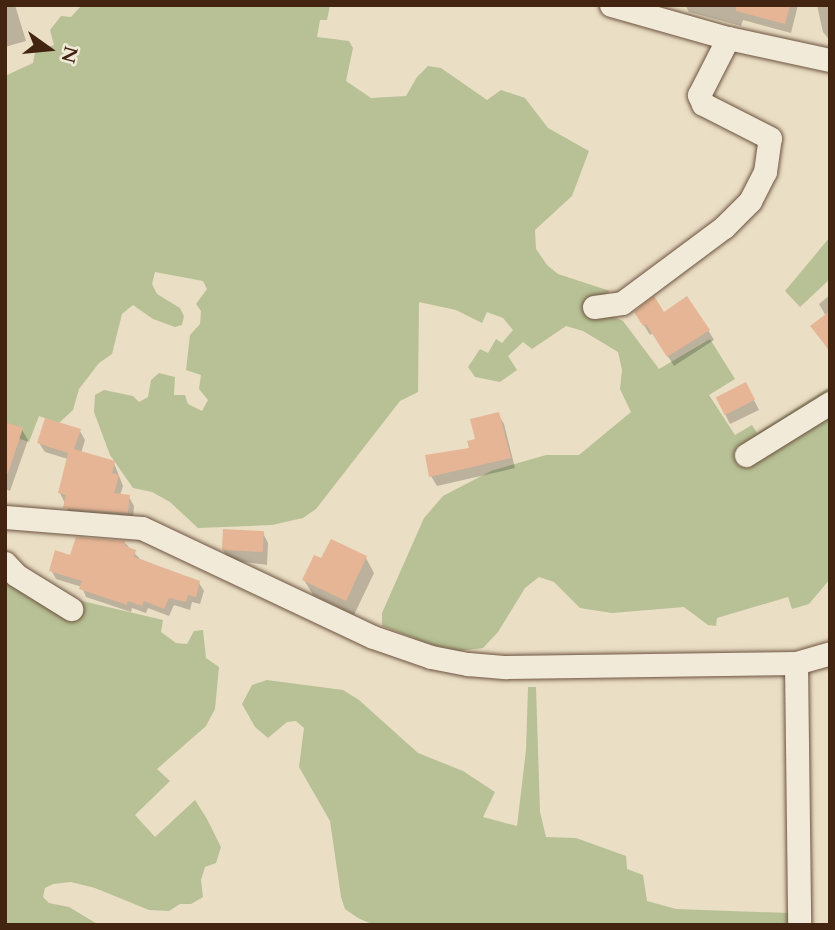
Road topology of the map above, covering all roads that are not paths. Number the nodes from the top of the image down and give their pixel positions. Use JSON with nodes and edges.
{"nodes":[{"id":1,"x":611,"y":5,"type":"edge"},
{"id":2,"x":728,"y":38,"type":"junction"},
{"id":3,"x":830,"y":60,"type":"edge"},
{"id":4,"x":594,"y":307,"type":"dead end"},
{"id":5,"x":830,"y":403,"type":"edge"},
{"id":6,"x":746,"y":455,"type":"dead end"},
{"id":7,"x":7,"y":523,"type":"edge"},
{"id":8,"x":5,"y":563,"type":"edge"},
{"id":9,"x":71,"y":609,"type":"dead end"},
{"id":10,"x":830,"y":653,"type":"edge"},
{"id":11,"x":796,"y":663,"type":"junction"},
{"id":12,"x":799,"y":925,"type":"edge"}],
"edges":[{"from":1,"to":2,"type":"street"},
{"from":2,"to":3,"type":"street"},
{"from":2,"to":4,"type":"street"},
{"from":5,"to":6,"type":"street"},
{"from":7,"to":11,"type":"street"},
{"from":8,"to":9,"type":"street"},
{"from":10,"to":11,"type":"street"},
{"from":11,"to":12,"type":"street"}]}
